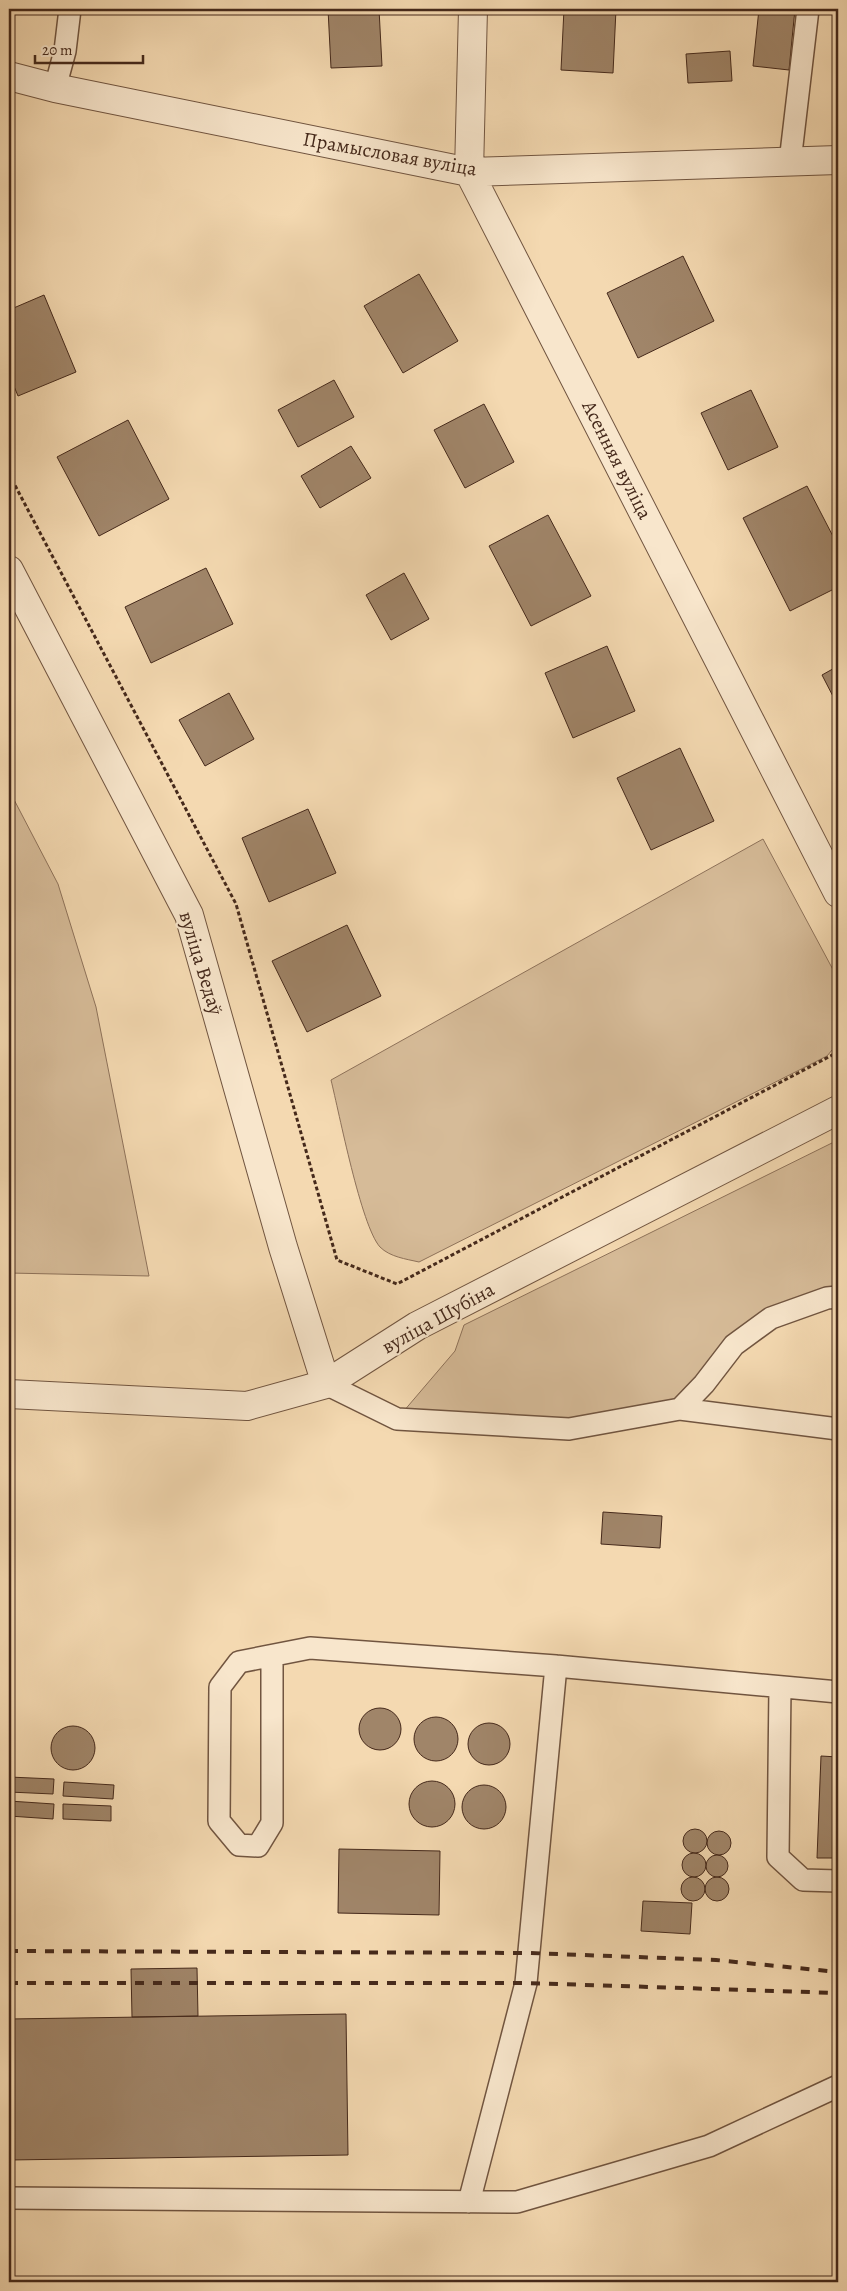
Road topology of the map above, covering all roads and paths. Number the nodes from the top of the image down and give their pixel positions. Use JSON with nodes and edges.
{"nodes":[{"id":1,"x":70,"y":9,"type":"edge"},
{"id":2,"x":474,"y":9,"type":"edge"},
{"id":3,"x":808,"y":9,"type":"edge"},
{"id":4,"x":9,"y":76,"type":"edge"},
{"id":5,"x":55,"y":88,"type":"junction"},
{"id":6,"x":838,"y":160,"type":"edge"},
{"id":7,"x":790,"y":162,"type":"junction"},
{"id":8,"x":469,"y":172,"type":"junction"},
{"id":9,"x":9,"y":474,"type":"edge"},
{"id":10,"x":9,"y":570,"type":"edge"},
{"id":11,"x":838,"y":893,"type":"edge"},
{"id":12,"x":838,"y":1052,"type":"edge"},
{"id":13,"x":838,"y":1110,"type":"edge"},
{"id":14,"x":838,"y":1297,"type":"edge"},
{"id":15,"x":326,"y":1384,"type":"junction"},
{"id":16,"x":9,"y":1394,"type":"edge"},
{"id":17,"x":680,"y":1409,"type":"junction"},
{"id":18,"x":838,"y":1429,"type":"edge"},
{"id":19,"x":272,"y":1656,"type":"junction"},
{"id":20,"x":556,"y":1666,"type":"junction"},
{"id":21,"x":780,"y":1687,"type":"junction"},
{"id":22,"x":838,"y":1692,"type":"edge"},
{"id":23,"x":838,"y":1882,"type":"edge"},
{"id":24,"x":838,"y":2086,"type":"edge"},
{"id":25,"x":9,"y":2198,"type":"edge"},
{"id":26,"x":469,"y":2202,"type":"junction"}],
"edges":[{"from":1,"to":5,"type":"lane"},
{"from":2,"to":8,"type":"street","name":"Асенняя вуліца"},
{"from":3,"to":7,"type":"lane"},
{"from":4,"to":5,"type":"street","name":"Прамысловая вуліца"},
{"from":5,"to":8,"type":"street","name":"Прамысловая вуліца"},
{"from":6,"to":7,"type":"street","name":"Прамысловая вуліца"},
{"from":7,"to":8,"type":"street","name":"Прамысловая вуліца"},
{"from":8,"to":11,"type":"street","name":"Асенняя вуліца"},
{"from":9,"to":12,"type":"path"},
{"from":10,"to":15,"type":"street","name":"вуліца Ведаў"},
{"from":13,"to":15,"type":"street","name":"вуліца Шубіна"},
{"from":14,"to":17,"type":"lane"},
{"from":15,"to":16,"type":"street","name":"вуліца Шубіна"},
{"from":15,"to":17,"type":"lane"},
{"from":17,"to":18,"type":"lane"},
{"from":19,"to":19,"type":"lane"},
{"from":19,"to":20,"type":"lane"},
{"from":20,"to":21,"type":"lane"},
{"from":20,"to":26,"type":"lane"},
{"from":21,"to":22,"type":"lane"},
{"from":21,"to":23,"type":"lane"},
{"from":24,"to":26,"type":"lane"},
{"from":25,"to":26,"type":"lane"}]}
